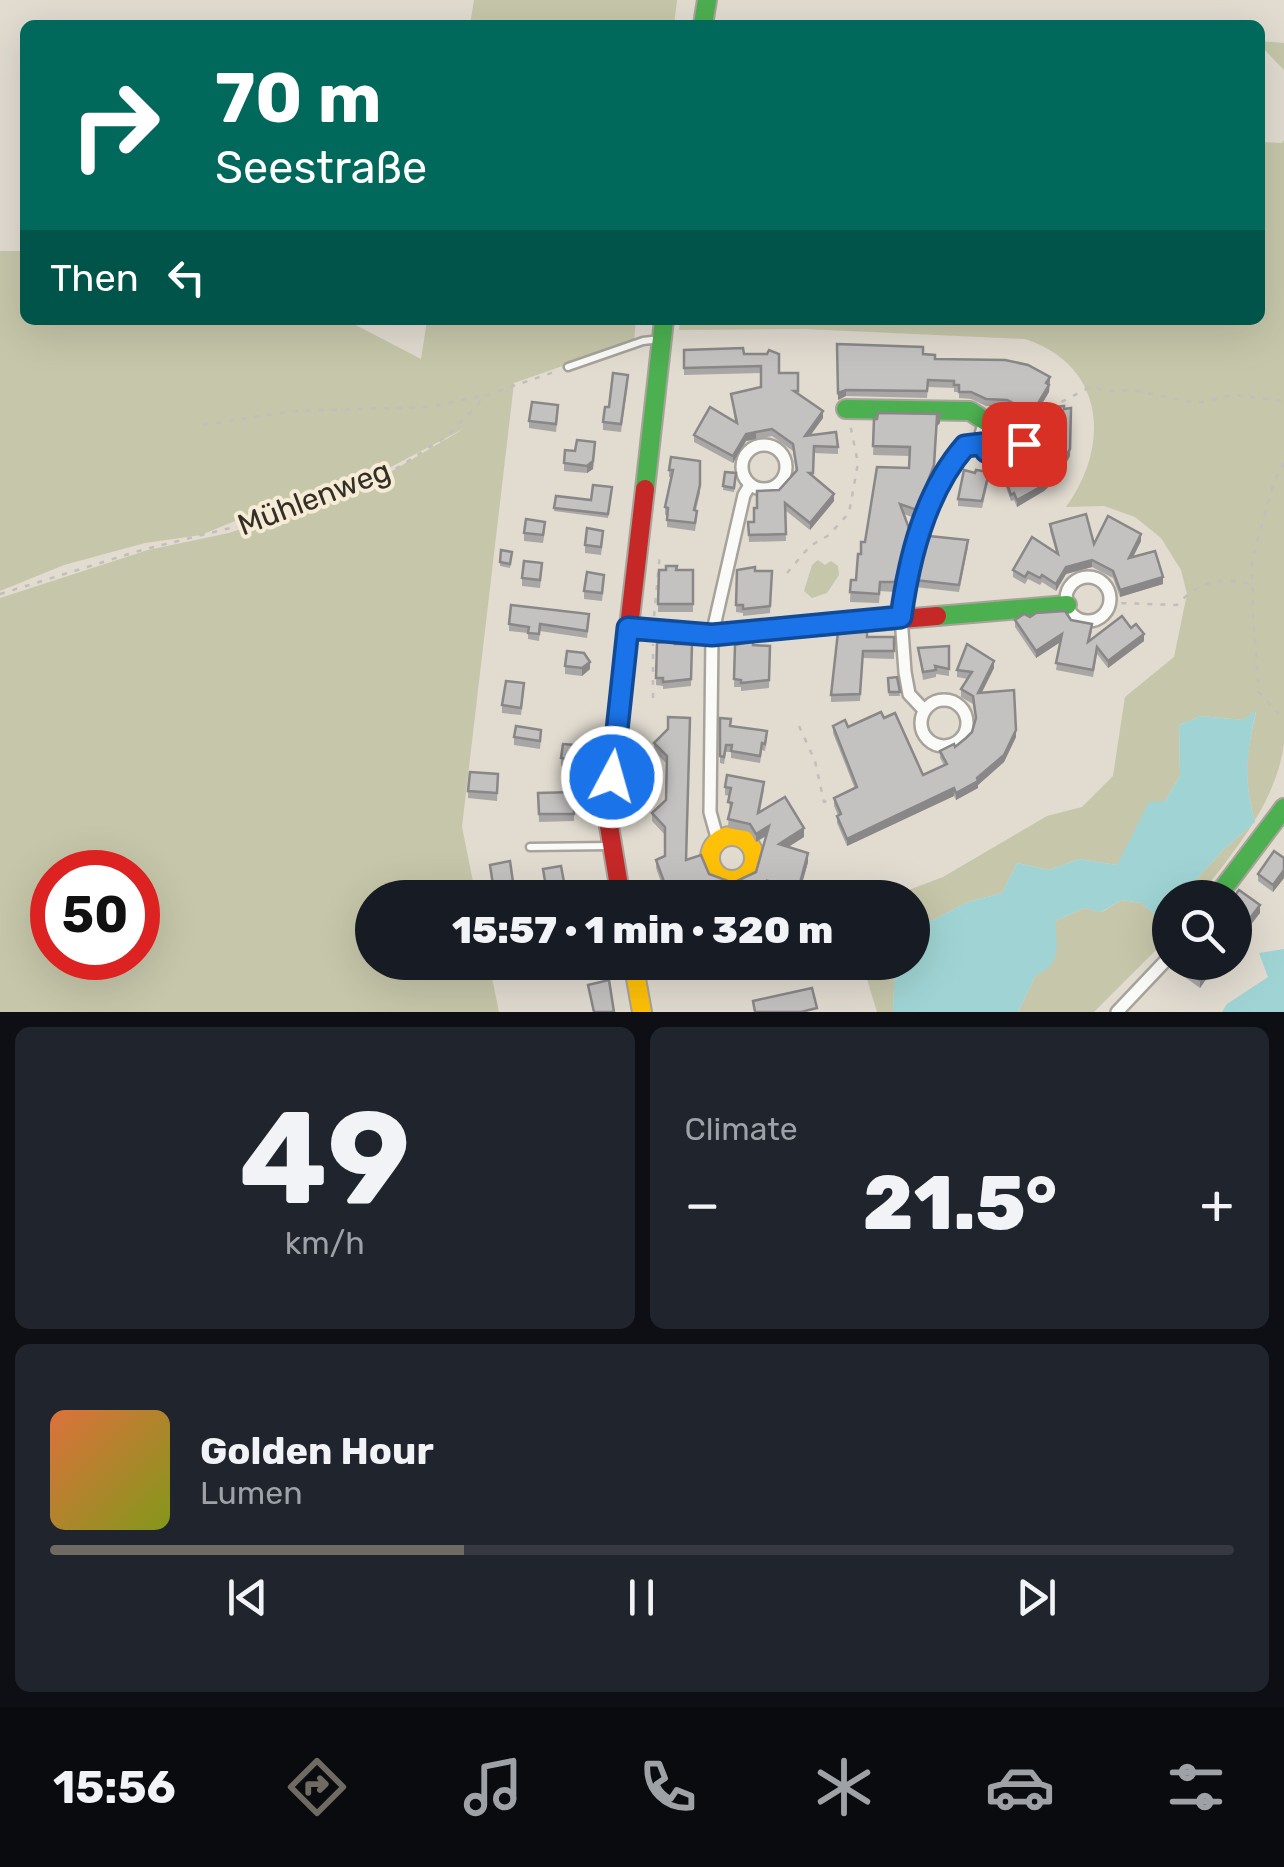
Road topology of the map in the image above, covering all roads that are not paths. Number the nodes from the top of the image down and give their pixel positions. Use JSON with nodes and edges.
{"nodes":[{"id":1,"x":663,"y":330,"type":"edge"},
{"id":2,"x":568,"y":367,"type":"road end"},
{"id":3,"x":846,"y":408,"type":"road end"},
{"id":4,"x":987,"y":422,"type":"junction"},
{"id":5,"x":982,"y":444,"type":"junction"},
{"id":6,"x":750,"y":485,"type":"dead end"},
{"id":7,"x":1067,"y":605,"type":"junction"},
{"id":8,"x":901,"y":617,"type":"junction"},
{"id":9,"x":628,"y":628,"type":"junction"},
{"id":10,"x":712,"y":635,"type":"junction"},
{"id":11,"x":924,"y":710,"type":"junction"},
{"id":12,"x":1284,"y":808,"type":"edge"},
{"id":13,"x":718,"y":841,"type":"dead end"},
{"id":14,"x":612,"y":846,"type":"junction"},
{"id":15,"x":530,"y":847,"type":"dead end"},
{"id":16,"x":618,"y":880,"type":"edge"},
{"id":17,"x":1230,"y":880,"type":"edge"},
{"id":18,"x":1152,"y":975,"type":"edge"},
{"id":19,"x":636,"y":980,"type":"edge"},
{"id":20,"x":642,"y":1012,"type":"edge"},
{"id":21,"x":1117,"y":1012,"type":"edge"}],
"edges":[{"from":1,"to":2,"type":"lane"},
{"from":1,"to":9,"type":"street"},
{"from":3,"to":4,"type":"street"},
{"from":4,"to":5,"type":"street"},
{"from":4,"to":5,"type":"street"},
{"from":5,"to":8,"type":"street"},
{"from":6,"to":10,"type":"street"},
{"from":7,"to":7,"type":"street"},
{"from":7,"to":8,"type":"street"},
{"from":8,"to":10,"type":"street"},
{"from":8,"to":11,"type":"street"},
{"from":9,"to":10,"type":"street"},
{"from":9,"to":14,"type":"street"},
{"from":10,"to":13,"type":"street"},
{"from":11,"to":11,"type":"street"},
{"from":12,"to":17,"type":"street"},
{"from":14,"to":15,"type":"lane"},
{"from":14,"to":16,"type":"street"},
{"from":18,"to":21,"type":"street"},
{"from":19,"to":20,"type":"street"}]}
